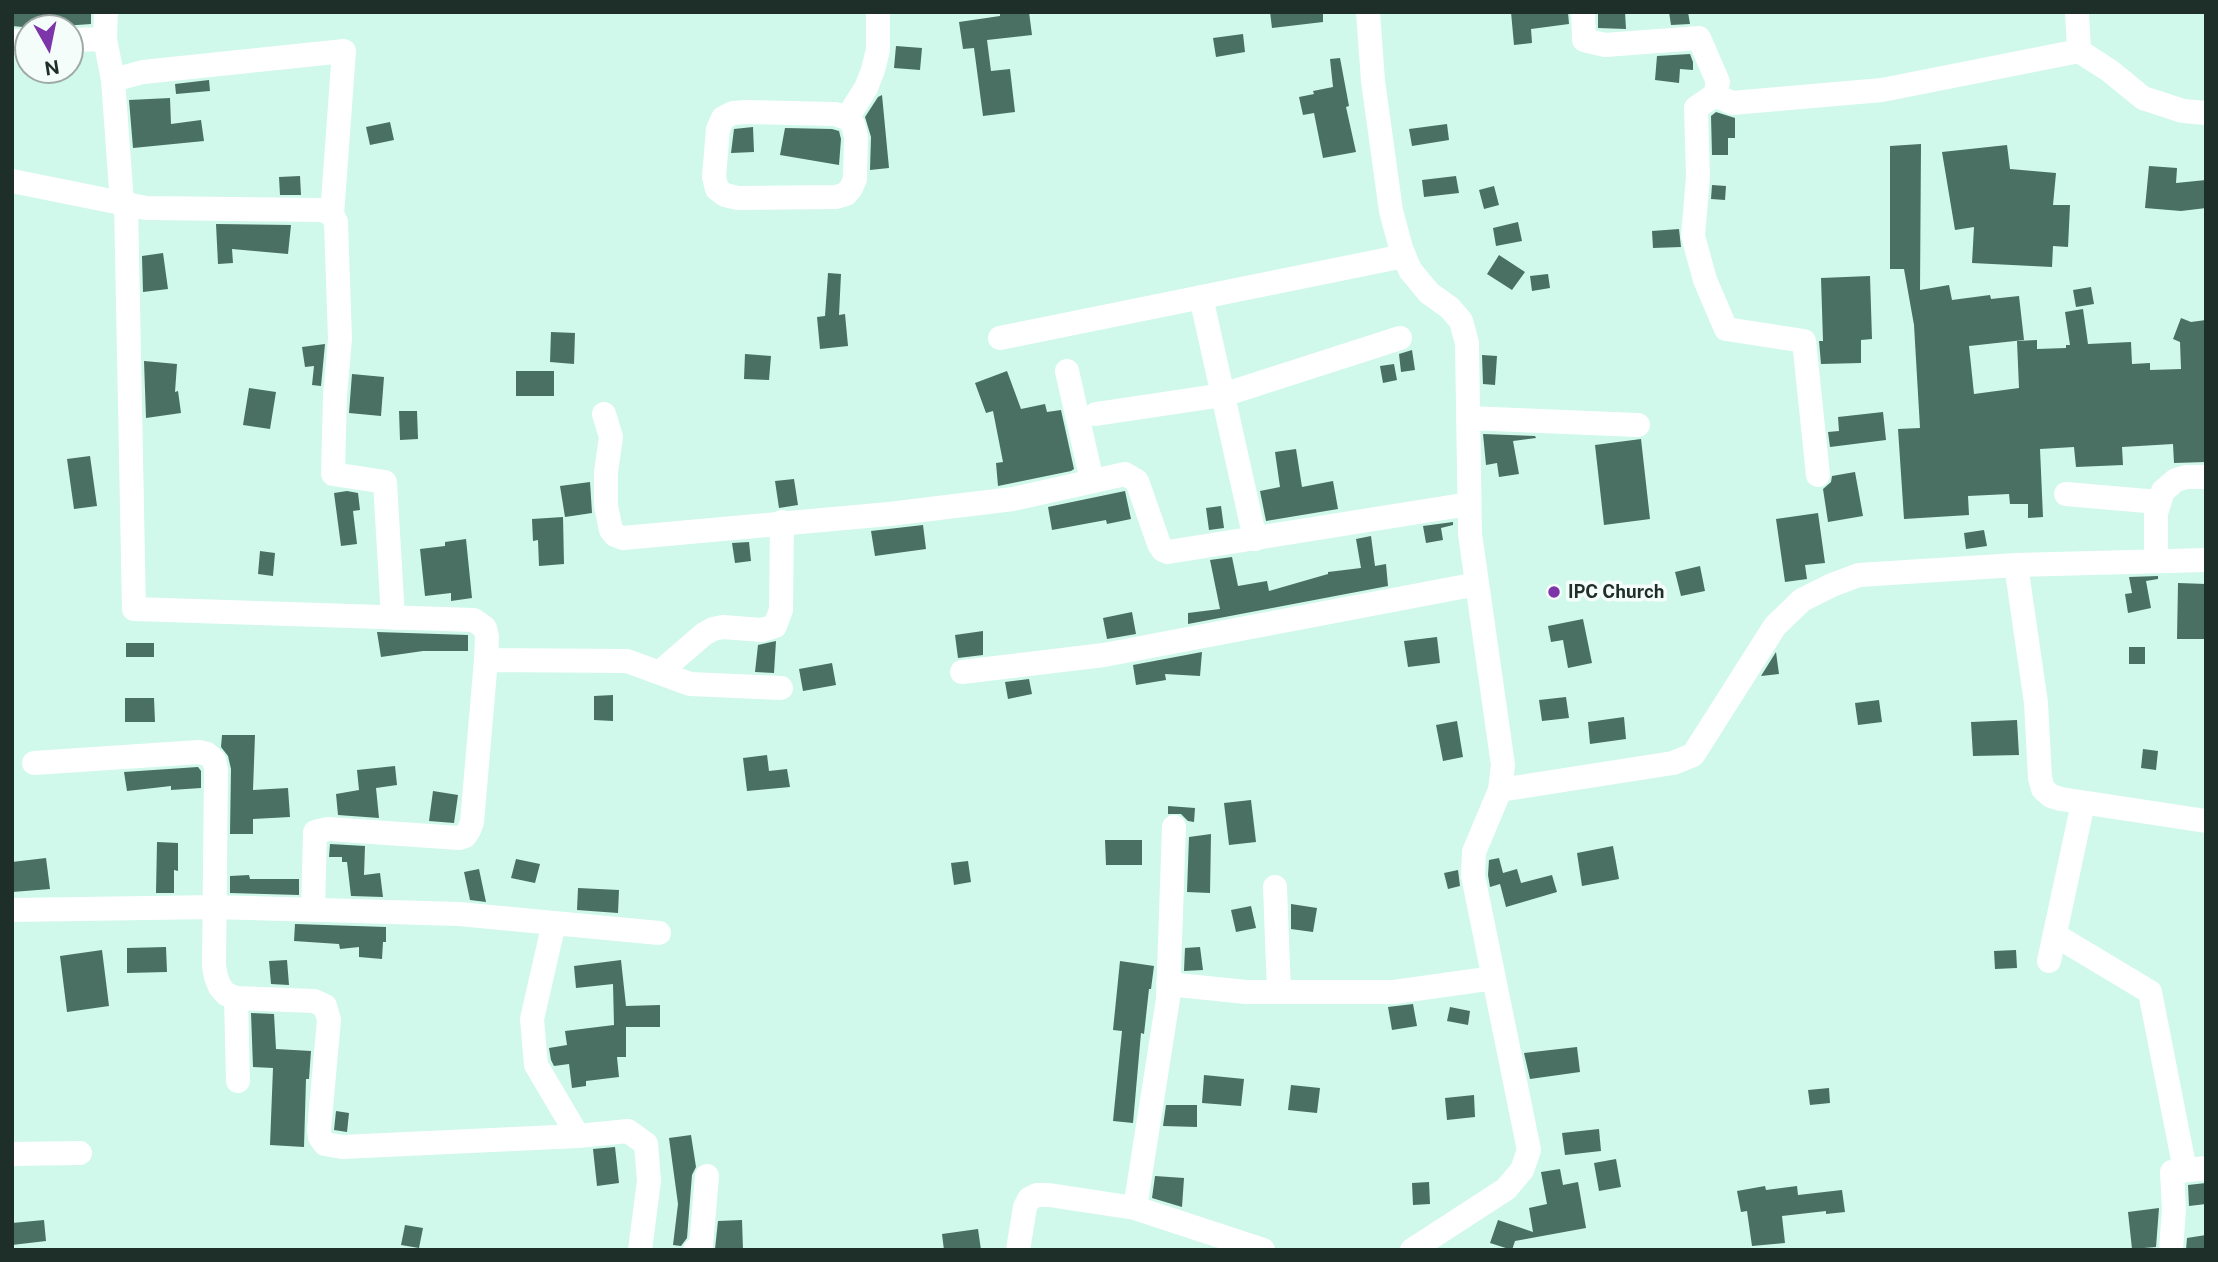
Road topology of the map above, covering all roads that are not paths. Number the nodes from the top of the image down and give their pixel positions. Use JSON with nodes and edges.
{"nodes":[{"id":1,"x":106,"y":12,"type":"edge"},
{"id":2,"x":878,"y":12,"type":"edge"},
{"id":3,"x":1368,"y":12,"type":"edge"},
{"id":4,"x":1583,"y":12,"type":"edge"},
{"id":5,"x":2077,"y":12,"type":"edge"},
{"id":6,"x":105,"y":39,"type":"junction"},
{"id":7,"x":84,"y":40,"type":"edge"},
{"id":8,"x":2079,"y":51,"type":"junction"},
{"id":9,"x":113,"y":80,"type":"junction"},
{"id":10,"x":1715,"y":95,"type":"junction"},
{"id":11,"x":2206,"y":113,"type":"edge"},
{"id":12,"x":848,"y":118,"type":"junction"},
{"id":13,"x":12,"y":181,"type":"edge"},
{"id":14,"x":124,"y":203,"type":"junction"},
{"id":15,"x":332,"y":215,"type":"junction"},
{"id":16,"x":1404,"y":256,"type":"junction"},
{"id":17,"x":1201,"y":297,"type":"junction"},
{"id":18,"x":1000,"y":338,"type":"dead end"},
{"id":19,"x":1400,"y":338,"type":"dead end"},
{"id":20,"x":1066,"y":370,"type":"dead end"},
{"id":21,"x":1223,"y":395,"type":"junction"},
{"id":22,"x":604,"y":414,"type":"dead end"},
{"id":23,"x":1096,"y":414,"type":"dead end"},
{"id":24,"x":1468,"y":418,"type":"junction"},
{"id":25,"x":1638,"y":425,"type":"dead end"},
{"id":26,"x":1818,"y":475,"type":"dead end"},
{"id":27,"x":2206,"y":477,"type":"edge"},
{"id":28,"x":1092,"y":481,"type":"junction"},
{"id":29,"x":2066,"y":494,"type":"dead end"},
{"id":30,"x":2158,"y":502,"type":"junction"},
{"id":31,"x":1469,"y":504,"type":"junction"},
{"id":32,"x":782,"y":522,"type":"junction"},
{"id":33,"x":1255,"y":539,"type":"junction"},
{"id":34,"x":2206,"y":560,"type":"edge"},
{"id":35,"x":2156,"y":561,"type":"junction"},
{"id":36,"x":2016,"y":565,"type":"junction"},
{"id":37,"x":1477,"y":584,"type":"junction"},
{"id":38,"x":393,"y":618,"type":"junction"},
{"id":39,"x":486,"y":660,"type":"junction"},
{"id":40,"x":660,"y":671,"type":"junction"},
{"id":41,"x":962,"y":672,"type":"dead end"},
{"id":42,"x":781,"y":688,"type":"dead end"},
{"id":43,"x":34,"y":763,"type":"dead end"},
{"id":44,"x":1500,"y":790,"type":"junction"},
{"id":45,"x":2083,"y":803,"type":"junction"},
{"id":46,"x":2206,"y":821,"type":"edge"},
{"id":47,"x":1174,"y":827,"type":"dead end"},
{"id":48,"x":1275,"y":887,"type":"dead end"},
{"id":49,"x":214,"y":907,"type":"junction"},
{"id":50,"x":12,"y":910,"type":"edge"},
{"id":51,"x":313,"y":910,"type":"junction"},
{"id":52,"x":554,"y":923,"type":"junction"},
{"id":53,"x":659,"y":933,"type":"dead end"},
{"id":54,"x":2055,"y":935,"type":"junction"},
{"id":55,"x":2049,"y":961,"type":"dead end"},
{"id":56,"x":1494,"y":978,"type":"junction"},
{"id":57,"x":1168,"y":984,"type":"junction"},
{"id":58,"x":1279,"y":992,"type":"junction"},
{"id":59,"x":236,"y":998,"type":"junction"},
{"id":60,"x":238,"y":1081,"type":"dead end"},
{"id":61,"x":578,"y":1136,"type":"junction"},
{"id":62,"x":80,"y":1153,"type":"dead end"},
{"id":63,"x":12,"y":1154,"type":"edge"},
{"id":64,"x":2195,"y":1169,"type":"edge"},
{"id":65,"x":707,"y":1176,"type":"dead end"},
{"id":66,"x":1135,"y":1208,"type":"junction"},
{"id":67,"x":640,"y":1250,"type":"edge"},
{"id":68,"x":695,"y":1250,"type":"edge"},
{"id":69,"x":1018,"y":1250,"type":"edge"},
{"id":70,"x":1263,"y":1250,"type":"edge"},
{"id":71,"x":1412,"y":1250,"type":"edge"},
{"id":72,"x":2171,"y":1250,"type":"edge"}],
"edges":[{"from":1,"to":6,"type":"street"},
{"from":2,"to":12,"type":"street"},
{"from":3,"to":16,"type":"street"},
{"from":4,"to":10,"type":"street"},
{"from":5,"to":8,"type":"street"},
{"from":6,"to":7,"type":"street"},
{"from":6,"to":9,"type":"street"},
{"from":8,"to":10,"type":"street"},
{"from":8,"to":11,"type":"street"},
{"from":9,"to":14,"type":"street"},
{"from":9,"to":15,"type":"street"},
{"from":10,"to":26,"type":"street"},
{"from":12,"to":12,"type":"street"},
{"from":13,"to":14,"type":"street"},
{"from":14,"to":15,"type":"street"},
{"from":14,"to":38,"type":"street"},
{"from":15,"to":38,"type":"street"},
{"from":16,"to":17,"type":"street"},
{"from":16,"to":24,"type":"street"},
{"from":17,"to":18,"type":"street"},
{"from":17,"to":21,"type":"street"},
{"from":19,"to":21,"type":"street"},
{"from":20,"to":28,"type":"street"},
{"from":21,"to":23,"type":"street"},
{"from":21,"to":33,"type":"street"},
{"from":22,"to":32,"type":"street"},
{"from":24,"to":25,"type":"street"},
{"from":24,"to":31,"type":"street"},
{"from":27,"to":30,"type":"street"},
{"from":28,"to":32,"type":"street"},
{"from":28,"to":33,"type":"street"},
{"from":29,"to":30,"type":"street"},
{"from":30,"to":35,"type":"street"},
{"from":31,"to":33,"type":"street"},
{"from":31,"to":37,"type":"street"},
{"from":32,"to":40,"type":"street"},
{"from":34,"to":35,"type":"street"},
{"from":35,"to":36,"type":"street"},
{"from":36,"to":44,"type":"street"},
{"from":36,"to":45,"type":"street"},
{"from":37,"to":41,"type":"street"},
{"from":37,"to":44,"type":"street"},
{"from":38,"to":39,"type":"street"},
{"from":39,"to":40,"type":"street"},
{"from":39,"to":51,"type":"street"},
{"from":40,"to":42,"type":"street"},
{"from":43,"to":49,"type":"street"},
{"from":44,"to":56,"type":"street"},
{"from":45,"to":46,"type":"street"},
{"from":45,"to":54,"type":"street"},
{"from":47,"to":57,"type":"street"},
{"from":48,"to":58,"type":"street"},
{"from":49,"to":50,"type":"street"},
{"from":49,"to":51,"type":"street"},
{"from":49,"to":59,"type":"street"},
{"from":51,"to":52,"type":"street"},
{"from":52,"to":53,"type":"street"},
{"from":52,"to":61,"type":"street"},
{"from":54,"to":55,"type":"street"},
{"from":54,"to":64,"type":"street"},
{"from":56,"to":58,"type":"street"},
{"from":56,"to":71,"type":"street"},
{"from":57,"to":58,"type":"street"},
{"from":57,"to":66,"type":"street"},
{"from":59,"to":60,"type":"street"},
{"from":59,"to":61,"type":"street"},
{"from":61,"to":67,"type":"street"},
{"from":62,"to":63,"type":"street"},
{"from":64,"to":72,"type":"street"},
{"from":65,"to":68,"type":"street"},
{"from":66,"to":69,"type":"street"},
{"from":66,"to":70,"type":"street"}]}
